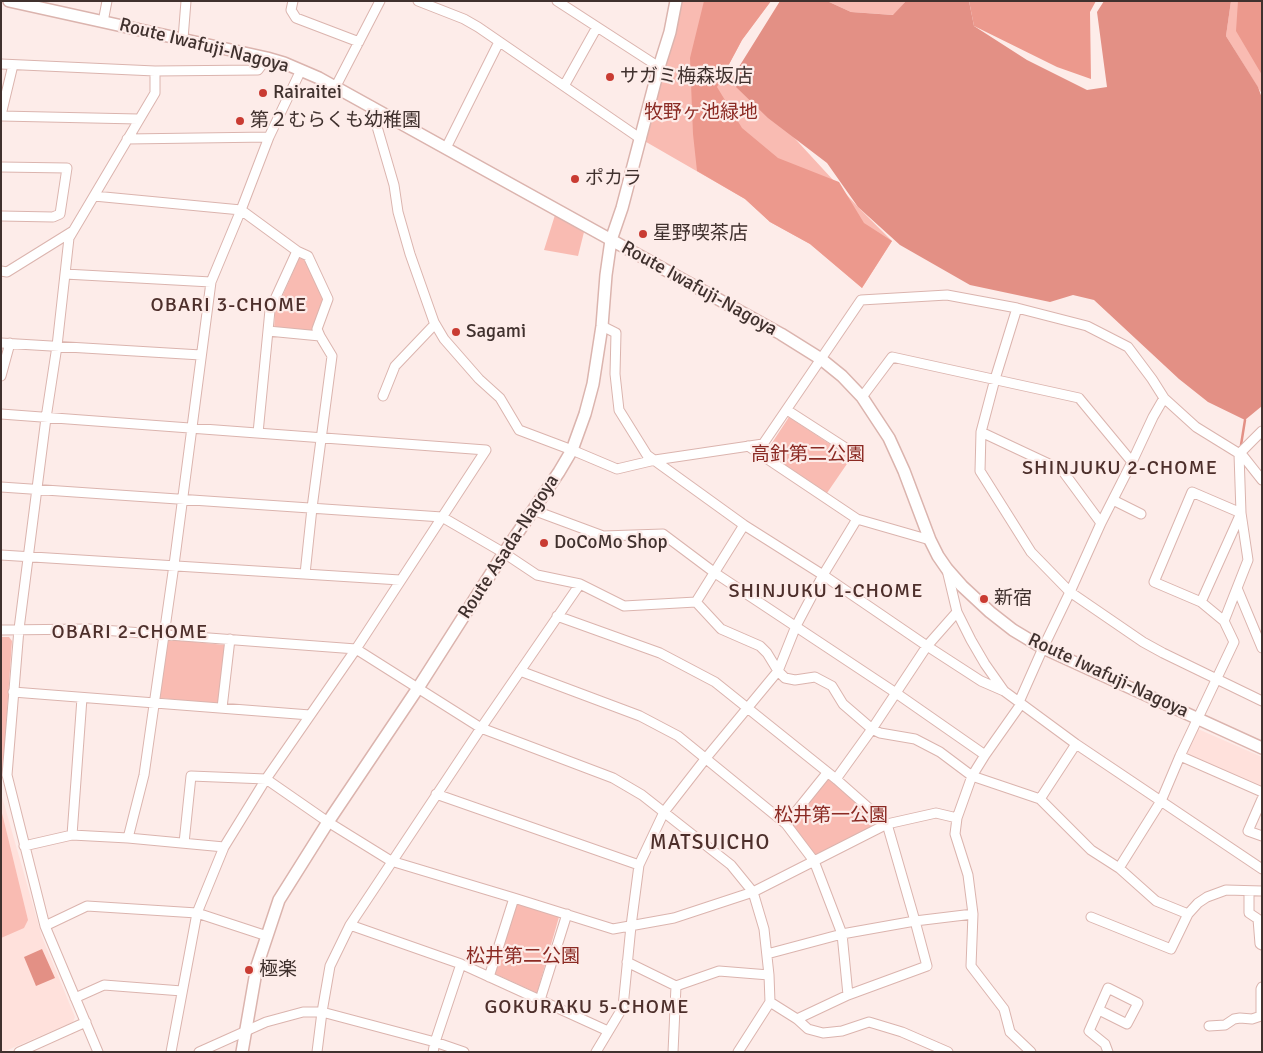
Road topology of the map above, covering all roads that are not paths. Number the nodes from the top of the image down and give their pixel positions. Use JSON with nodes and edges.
{"nodes":[{"id":1,"x":9,"y":1,"type":"edge"},
{"id":2,"x":108,"y":1,"type":"edge"},
{"id":3,"x":186,"y":1,"type":"edge"},
{"id":4,"x":293,"y":1,"type":"edge"},
{"id":5,"x":380,"y":1,"type":"edge"},
{"id":6,"x":418,"y":1,"type":"edge"},
{"id":7,"x":557,"y":1,"type":"edge"},
{"id":8,"x":676,"y":1,"type":"edge"},
{"id":9,"x":103,"y":22,"type":"junction"},
{"id":10,"x":597,"y":27,"type":"junction"},
{"id":11,"x":182,"y":39,"type":"junction"},
{"id":12,"x":359,"y":42,"type":"junction"},
{"id":13,"x":499,"y":42,"type":"junction"},
{"id":14,"x":268,"y":58,"type":"junction"},
{"id":15,"x":1,"y":64,"type":"edge"},
{"id":16,"x":13,"y":65,"type":"junction"},
{"id":17,"x":659,"y":66,"type":"junction"},
{"id":18,"x":301,"y":70,"type":"junction"},
{"id":19,"x":155,"y":71,"type":"junction"},
{"id":20,"x":336,"y":86,"type":"junction"},
{"id":21,"x":564,"y":86,"type":"junction"},
{"id":22,"x":371,"y":106,"type":"junction"},
{"id":23,"x":1,"y":116,"type":"edge"},
{"id":24,"x":138,"y":119,"type":"junction"},
{"id":25,"x":269,"y":137,"type":"junction"},
{"id":26,"x":127,"y":139,"type":"junction"},
{"id":27,"x":641,"y":139,"type":"junction"},
{"id":28,"x":446,"y":148,"type":"junction"},
{"id":29,"x":1,"y":167,"type":"edge"},
{"id":30,"x":94,"y":196,"type":"junction"},
{"id":31,"x":241,"y":210,"type":"junction"},
{"id":32,"x":1,"y":216,"type":"edge"},
{"id":33,"x":73,"y":231,"type":"junction"},
{"id":34,"x":611,"y":240,"type":"junction"},
{"id":35,"x":298,"y":251,"type":"junction"},
{"id":36,"x":1,"y":271,"type":"edge"},
{"id":37,"x":65,"y":274,"type":"junction"},
{"id":38,"x":211,"y":282,"type":"junction"},
{"id":39,"x":1017,"y":308,"type":"junction"},
{"id":40,"x":435,"y":324,"type":"junction"},
{"id":41,"x":602,"y":326,"type":"junction"},
{"id":42,"x":268,"y":332,"type":"junction"},
{"id":43,"x":320,"y":336,"type":"junction"},
{"id":44,"x":6,"y":343,"type":"edge"},
{"id":45,"x":57,"y":346,"type":"junction"},
{"id":46,"x":201,"y":355,"type":"junction"},
{"id":47,"x":821,"y":359,"type":"junction"},
{"id":48,"x":1,"y":376,"type":"edge"},
{"id":49,"x":995,"y":378,"type":"junction"},
{"id":50,"x":383,"y":396,"type":"dead end"},
{"id":51,"x":862,"y":397,"type":"junction"},
{"id":52,"x":1164,"y":398,"type":"junction"},
{"id":53,"x":787,"y":410,"type":"junction"},
{"id":54,"x":1,"y":414,"type":"edge"},
{"id":55,"x":46,"y":418,"type":"junction"},
{"id":56,"x":192,"y":428,"type":"junction"},
{"id":57,"x":1262,"y":431,"type":"edge"},
{"id":58,"x":981,"y":432,"type":"junction"},
{"id":59,"x":258,"y":433,"type":"junction"},
{"id":60,"x":322,"y":438,"type":"junction"},
{"id":61,"x":748,"y":446,"type":"junction"},
{"id":62,"x":572,"y":450,"type":"junction"},
{"id":63,"x":850,"y":450,"type":"dead end"},
{"id":64,"x":1239,"y":454,"type":"junction"},
{"id":65,"x":655,"y":460,"type":"junction"},
{"id":66,"x":1132,"y":462,"type":"junction"},
{"id":67,"x":1262,"y":480,"type":"edge"},
{"id":68,"x":1,"y":487,"type":"edge"},
{"id":69,"x":37,"y":489,"type":"junction"},
{"id":70,"x":182,"y":499,"type":"junction"},
{"id":71,"x":1113,"y":500,"type":"junction"},
{"id":72,"x":312,"y":508,"type":"junction"},
{"id":73,"x":533,"y":510,"type":"junction"},
{"id":74,"x":1241,"y":513,"type":"junction"},
{"id":75,"x":1141,"y":514,"type":"dead end"},
{"id":76,"x":442,"y":517,"type":"junction"},
{"id":77,"x":857,"y":519,"type":"junction"},
{"id":78,"x":1101,"y":523,"type":"junction"},
{"id":79,"x":744,"y":525,"type":"junction"},
{"id":80,"x":930,"y":540,"type":"junction"},
{"id":81,"x":504,"y":553,"type":"junction"},
{"id":82,"x":1,"y":555,"type":"edge"},
{"id":83,"x":28,"y":556,"type":"junction"},
{"id":84,"x":174,"y":565,"type":"junction"},
{"id":85,"x":947,"y":569,"type":"junction"},
{"id":86,"x":715,"y":573,"type":"junction"},
{"id":87,"x":305,"y":574,"type":"junction"},
{"id":88,"x":823,"y":575,"type":"junction"},
{"id":89,"x":400,"y":580,"type":"junction"},
{"id":90,"x":580,"y":584,"type":"junction"},
{"id":91,"x":1237,"y":588,"type":"junction"},
{"id":92,"x":1070,"y":592,"type":"junction"},
{"id":93,"x":696,"y":602,"type":"junction"},
{"id":94,"x":1201,"y":602,"type":"junction"},
{"id":95,"x":957,"y":612,"type":"junction"},
{"id":96,"x":557,"y":616,"type":"junction"},
{"id":97,"x":1224,"y":621,"type":"junction"},
{"id":98,"x":796,"y":626,"type":"junction"},
{"id":99,"x":1,"y":630,"type":"edge"},
{"id":100,"x":18,"y":630,"type":"junction"},
{"id":101,"x":164,"y":634,"type":"junction"},
{"id":102,"x":230,"y":639,"type":"junction"},
{"id":103,"x":927,"y":646,"type":"junction"},
{"id":104,"x":1042,"y":648,"type":"junction"},
{"id":105,"x":1262,"y":648,"type":"edge"},
{"id":106,"x":356,"y":649,"type":"junction"},
{"id":107,"x":520,"y":671,"type":"junction"},
{"id":108,"x":778,"y":671,"type":"junction"},
{"id":109,"x":1217,"y":679,"type":"junction"},
{"id":110,"x":418,"y":688,"type":"junction"},
{"id":111,"x":1004,"y":691,"type":"junction"},
{"id":112,"x":13,"y":692,"type":"junction"},
{"id":113,"x":896,"y":693,"type":"junction"},
{"id":114,"x":82,"y":698,"type":"junction"},
{"id":115,"x":1262,"y":701,"type":"edge"},
{"id":116,"x":154,"y":702,"type":"junction"},
{"id":117,"x":1020,"y":703,"type":"junction"},
{"id":118,"x":222,"y":708,"type":"junction"},
{"id":119,"x":747,"y":709,"type":"junction"},
{"id":120,"x":310,"y":715,"type":"junction"},
{"id":121,"x":1199,"y":718,"type":"junction"},
{"id":122,"x":481,"y":728,"type":"junction"},
{"id":123,"x":872,"y":729,"type":"junction"},
{"id":124,"x":1076,"y":744,"type":"junction"},
{"id":125,"x":1262,"y":748,"type":"edge"},
{"id":126,"x":985,"y":755,"type":"junction"},
{"id":127,"x":1180,"y":756,"type":"junction"},
{"id":128,"x":706,"y":758,"type":"junction"},
{"id":129,"x":828,"y":773,"type":"junction"},
{"id":130,"x":972,"y":776,"type":"junction"},
{"id":131,"x":266,"y":779,"type":"junction"},
{"id":132,"x":836,"y":779,"type":"junction"},
{"id":133,"x":1262,"y":792,"type":"edge"},
{"id":134,"x":436,"y":794,"type":"junction"},
{"id":135,"x":1040,"y":799,"type":"junction"},
{"id":136,"x":1262,"y":799,"type":"edge"},
{"id":137,"x":1161,"y":801,"type":"junction"},
{"id":138,"x":664,"y":812,"type":"junction"},
{"id":139,"x":957,"y":818,"type":"junction"},
{"id":140,"x":328,"y":822,"type":"junction"},
{"id":141,"x":786,"y":824,"type":"junction"},
{"id":142,"x":887,"y":824,"type":"junction"},
{"id":143,"x":72,"y":835,"type":"junction"},
{"id":144,"x":1262,"y":836,"type":"edge"},
{"id":145,"x":128,"y":838,"type":"junction"},
{"id":146,"x":184,"y":843,"type":"junction"},
{"id":147,"x":24,"y":846,"type":"junction"},
{"id":148,"x":224,"y":847,"type":"junction"},
{"id":149,"x":391,"y":861,"type":"junction"},
{"id":150,"x":814,"y":861,"type":"junction"},
{"id":151,"x":639,"y":865,"type":"junction"},
{"id":152,"x":1119,"y":868,"type":"junction"},
{"id":153,"x":1262,"y":869,"type":"edge"},
{"id":154,"x":1249,"y":891,"type":"junction"},
{"id":155,"x":1262,"y":891,"type":"edge"},
{"id":156,"x":753,"y":892,"type":"junction"},
{"id":157,"x":514,"y":898,"type":"junction"},
{"id":158,"x":197,"y":913,"type":"junction"},
{"id":159,"x":567,"y":914,"type":"junction"},
{"id":160,"x":973,"y":914,"type":"junction"},
{"id":161,"x":1188,"y":914,"type":"junction"},
{"id":162,"x":1091,"y":916,"type":"dead end"},
{"id":163,"x":915,"y":921,"type":"junction"},
{"id":164,"x":350,"y":925,"type":"junction"},
{"id":165,"x":44,"y":926,"type":"junction"},
{"id":166,"x":631,"y":926,"type":"junction"},
{"id":167,"x":842,"y":934,"type":"junction"},
{"id":168,"x":267,"y":936,"type":"junction"},
{"id":169,"x":1262,"y":945,"type":"edge"},
{"id":170,"x":767,"y":954,"type":"junction"},
{"id":171,"x":627,"y":962,"type":"junction"},
{"id":172,"x":461,"y":964,"type":"junction"},
{"id":173,"x":769,"y":975,"type":"junction"},
{"id":174,"x":489,"y":977,"type":"junction"},
{"id":175,"x":676,"y":986,"type":"junction"},
{"id":176,"x":1262,"y":987,"type":"edge"},
{"id":177,"x":182,"y":991,"type":"junction"},
{"id":178,"x":848,"y":995,"type":"junction"},
{"id":179,"x":75,"y":998,"type":"junction"},
{"id":180,"x":540,"y":1000,"type":"junction"},
{"id":181,"x":770,"y":1002,"type":"junction"},
{"id":182,"x":1099,"y":1010,"type":"junction"},
{"id":183,"x":322,"y":1012,"type":"junction"},
{"id":184,"x":1262,"y":1016,"type":"edge"},
{"id":185,"x":797,"y":1019,"type":"junction"},
{"id":186,"x":86,"y":1022,"type":"junction"},
{"id":187,"x":1209,"y":1026,"type":"dead end"},
{"id":188,"x":245,"y":1031,"type":"junction"},
{"id":189,"x":608,"y":1031,"type":"junction"},
{"id":190,"x":435,"y":1042,"type":"junction"},
{"id":191,"x":19,"y":1052,"type":"edge"},
{"id":192,"x":98,"y":1052,"type":"edge"},
{"id":193,"x":171,"y":1052,"type":"edge"},
{"id":194,"x":199,"y":1052,"type":"edge"},
{"id":195,"x":242,"y":1052,"type":"edge"},
{"id":196,"x":317,"y":1052,"type":"edge"},
{"id":197,"x":433,"y":1052,"type":"edge"},
{"id":198,"x":464,"y":1052,"type":"edge"},
{"id":199,"x":596,"y":1052,"type":"edge"},
{"id":200,"x":673,"y":1052,"type":"edge"},
{"id":201,"x":738,"y":1052,"type":"edge"},
{"id":202,"x":948,"y":1052,"type":"edge"},
{"id":203,"x":1031,"y":1052,"type":"edge"},
{"id":204,"x":1108,"y":1052,"type":"edge"}],
"edges":[{"from":1,"to":9,"type":"main road","name":"Route Iwafuji-Nagoya"},
{"from":2,"to":9,"type":"street"},
{"from":3,"to":11,"type":"street"},
{"from":4,"to":12,"type":"street"},
{"from":5,"to":12,"type":"street"},
{"from":6,"to":13,"type":"street"},
{"from":7,"to":10,"type":"street"},
{"from":8,"to":17,"type":"main road","name":"Route Asada-Nagoya"},
{"from":9,"to":11,"type":"main road","name":"Route Iwafuji-Nagoya"},
{"from":10,"to":17,"type":"street"},
{"from":10,"to":21,"type":"street"},
{"from":11,"to":14,"type":"main road","name":"Route Iwafuji-Nagoya"},
{"from":12,"to":20,"type":"street"},
{"from":13,"to":21,"type":"street"},
{"from":13,"to":28,"type":"street"},
{"from":14,"to":18,"type":"main road","name":"Route Iwafuji-Nagoya"},
{"from":14,"to":19,"type":"street"},
{"from":15,"to":16,"type":"street"},
{"from":16,"to":19,"type":"street"},
{"from":16,"to":23,"type":"street"},
{"from":17,"to":27,"type":"main road","name":"Route Asada-Nagoya"},
{"from":18,"to":20,"type":"main road","name":"Route Iwafuji-Nagoya"},
{"from":18,"to":25,"type":"street"},
{"from":19,"to":24,"type":"street"},
{"from":20,"to":22,"type":"main road","name":"Route Iwafuji-Nagoya"},
{"from":21,"to":27,"type":"street"},
{"from":22,"to":28,"type":"main road","name":"Route Iwafuji-Nagoya"},
{"from":22,"to":40,"type":"street"},
{"from":23,"to":24,"type":"street"},
{"from":24,"to":26,"type":"street"},
{"from":25,"to":26,"type":"street"},
{"from":25,"to":31,"type":"street"},
{"from":26,"to":30,"type":"street"},
{"from":27,"to":34,"type":"main road","name":"Route Asada-Nagoya"},
{"from":28,"to":34,"type":"main road","name":"Route Iwafuji-Nagoya"},
{"from":29,"to":32,"type":"street"},
{"from":30,"to":31,"type":"street"},
{"from":30,"to":33,"type":"street"},
{"from":31,"to":35,"type":"street"},
{"from":31,"to":38,"type":"street"},
{"from":33,"to":36,"type":"street"},
{"from":33,"to":37,"type":"street"},
{"from":34,"to":41,"type":"main road","name":"Route Asada-Nagoya"},
{"from":34,"to":47,"type":"main road","name":"Route Iwafuji-Nagoya"},
{"from":35,"to":42,"type":"street"},
{"from":35,"to":43,"type":"street"},
{"from":37,"to":38,"type":"street"},
{"from":37,"to":45,"type":"street"},
{"from":38,"to":46,"type":"street"},
{"from":39,"to":47,"type":"street"},
{"from":39,"to":49,"type":"street"},
{"from":39,"to":52,"type":"street"},
{"from":40,"to":50,"type":"street"},
{"from":40,"to":62,"type":"street"},
{"from":41,"to":62,"type":"main road","name":"Route Asada-Nagoya"},
{"from":41,"to":65,"type":"street"},
{"from":42,"to":43,"type":"street"},
{"from":42,"to":59,"type":"street"},
{"from":43,"to":60,"type":"street"},
{"from":44,"to":45,"type":"street"},
{"from":44,"to":48,"type":"street"},
{"from":45,"to":46,"type":"street"},
{"from":45,"to":55,"type":"street"},
{"from":46,"to":56,"type":"street"},
{"from":47,"to":51,"type":"main road","name":"Route Iwafuji-Nagoya"},
{"from":47,"to":53,"type":"street"},
{"from":49,"to":51,"type":"street"},
{"from":49,"to":58,"type":"street"},
{"from":49,"to":66,"type":"street"},
{"from":51,"to":80,"type":"main road","name":"Route Iwafuji-Nagoya"},
{"from":52,"to":64,"type":"street"},
{"from":52,"to":66,"type":"street"},
{"from":53,"to":61,"type":"street"},
{"from":53,"to":63,"type":"street"},
{"from":54,"to":55,"type":"street"},
{"from":55,"to":56,"type":"street"},
{"from":55,"to":69,"type":"street"},
{"from":56,"to":59,"type":"street"},
{"from":56,"to":70,"type":"street"},
{"from":57,"to":64,"type":"street"},
{"from":58,"to":78,"type":"street"},
{"from":58,"to":92,"type":"street"},
{"from":59,"to":60,"type":"street"},
{"from":60,"to":72,"type":"street"},
{"from":60,"to":76,"type":"street"},
{"from":61,"to":65,"type":"street"},
{"from":61,"to":77,"type":"street"},
{"from":62,"to":65,"type":"street"},
{"from":62,"to":73,"type":"main road","name":"Route Asada-Nagoya"},
{"from":64,"to":67,"type":"street"},
{"from":64,"to":74,"type":"street"},
{"from":65,"to":79,"type":"street"},
{"from":66,"to":71,"type":"street"},
{"from":68,"to":69,"type":"street"},
{"from":69,"to":70,"type":"street"},
{"from":69,"to":83,"type":"street"},
{"from":70,"to":72,"type":"street"},
{"from":70,"to":84,"type":"street"},
{"from":71,"to":75,"type":"street"},
{"from":71,"to":78,"type":"street"},
{"from":72,"to":76,"type":"street"},
{"from":72,"to":87,"type":"street"},
{"from":73,"to":81,"type":"main road","name":"Route Asada-Nagoya"},
{"from":73,"to":86,"type":"street"},
{"from":74,"to":91,"type":"street"},
{"from":74,"to":94,"type":"street"},
{"from":74,"to":94,"type":"street"},
{"from":76,"to":81,"type":"street"},
{"from":76,"to":89,"type":"street"},
{"from":77,"to":80,"type":"street"},
{"from":77,"to":88,"type":"street"},
{"from":78,"to":92,"type":"street"},
{"from":79,"to":86,"type":"street"},
{"from":79,"to":88,"type":"street"},
{"from":80,"to":85,"type":"main road","name":"Route Iwafuji-Nagoya"},
{"from":81,"to":90,"type":"street"},
{"from":81,"to":110,"type":"main road","name":"Route Asada-Nagoya"},
{"from":82,"to":83,"type":"street"},
{"from":83,"to":84,"type":"street"},
{"from":83,"to":100,"type":"street"},
{"from":84,"to":87,"type":"street"},
{"from":84,"to":101,"type":"street"},
{"from":85,"to":95,"type":"street"},
{"from":85,"to":104,"type":"main road","name":"Route Iwafuji-Nagoya"},
{"from":86,"to":93,"type":"street"},
{"from":86,"to":98,"type":"street"},
{"from":87,"to":89,"type":"street"},
{"from":88,"to":98,"type":"street"},
{"from":88,"to":103,"type":"street"},
{"from":89,"to":106,"type":"street"},
{"from":90,"to":93,"type":"street"},
{"from":90,"to":96,"type":"street"},
{"from":91,"to":97,"type":"street"},
{"from":91,"to":105,"type":"street"},
{"from":92,"to":104,"type":"street"},
{"from":92,"to":109,"type":"street"},
{"from":93,"to":108,"type":"street"},
{"from":94,"to":97,"type":"street"},
{"from":95,"to":103,"type":"street"},
{"from":95,"to":111,"type":"street"},
{"from":96,"to":107,"type":"street"},
{"from":96,"to":119,"type":"street"},
{"from":97,"to":109,"type":"street"},
{"from":98,"to":108,"type":"street"},
{"from":98,"to":113,"type":"street"},
{"from":99,"to":100,"type":"street"},
{"from":100,"to":101,"type":"street"},
{"from":100,"to":112,"type":"street"},
{"from":101,"to":102,"type":"street"},
{"from":101,"to":116,"type":"street"},
{"from":102,"to":106,"type":"street"},
{"from":102,"to":118,"type":"street"},
{"from":103,"to":111,"type":"street"},
{"from":103,"to":113,"type":"street"},
{"from":104,"to":117,"type":"street"},
{"from":104,"to":121,"type":"main road","name":"Route Iwafuji-Nagoya"},
{"from":106,"to":110,"type":"street"},
{"from":106,"to":120,"type":"street"},
{"from":107,"to":122,"type":"street"},
{"from":107,"to":128,"type":"street"},
{"from":108,"to":119,"type":"street"},
{"from":108,"to":123,"type":"street"},
{"from":109,"to":115,"type":"street"},
{"from":109,"to":121,"type":"street"},
{"from":110,"to":122,"type":"street"},
{"from":110,"to":140,"type":"main road","name":"Route Asada-Nagoya"},
{"from":111,"to":117,"type":"street"},
{"from":112,"to":114,"type":"street"},
{"from":112,"to":147,"type":"street"},
{"from":113,"to":123,"type":"street"},
{"from":113,"to":126,"type":"street"},
{"from":114,"to":116,"type":"street"},
{"from":114,"to":143,"type":"street"},
{"from":116,"to":118,"type":"street"},
{"from":116,"to":145,"type":"street"},
{"from":117,"to":124,"type":"street"},
{"from":117,"to":126,"type":"street"},
{"from":118,"to":120,"type":"street"},
{"from":119,"to":128,"type":"street"},
{"from":119,"to":129,"type":"street"},
{"from":120,"to":131,"type":"street"},
{"from":121,"to":125,"type":"main road","name":"Route Iwafuji-Nagoya"},
{"from":121,"to":127,"type":"street"},
{"from":122,"to":134,"type":"street"},
{"from":122,"to":138,"type":"street"},
{"from":123,"to":130,"type":"street"},
{"from":123,"to":132,"type":"street"},
{"from":124,"to":135,"type":"street"},
{"from":124,"to":137,"type":"street"},
{"from":126,"to":130,"type":"street"},
{"from":127,"to":133,"type":"street"},
{"from":127,"to":137,"type":"street"},
{"from":128,"to":138,"type":"street"},
{"from":128,"to":141,"type":"street"},
{"from":129,"to":132,"type":"street"},
{"from":129,"to":141,"type":"street"},
{"from":130,"to":135,"type":"street"},
{"from":130,"to":139,"type":"street"},
{"from":131,"to":140,"type":"street"},
{"from":131,"to":146,"type":"street"},
{"from":131,"to":148,"type":"street"},
{"from":132,"to":142,"type":"street"},
{"from":134,"to":149,"type":"street"},
{"from":134,"to":151,"type":"street"},
{"from":135,"to":152,"type":"street"},
{"from":136,"to":144,"type":"street"},
{"from":137,"to":152,"type":"street"},
{"from":137,"to":153,"type":"street"},
{"from":138,"to":151,"type":"street"},
{"from":138,"to":156,"type":"street"},
{"from":139,"to":142,"type":"street"},
{"from":139,"to":160,"type":"street"},
{"from":140,"to":149,"type":"street"},
{"from":140,"to":168,"type":"main road","name":"Route Asada-Nagoya"},
{"from":141,"to":150,"type":"street"},
{"from":142,"to":150,"type":"street"},
{"from":142,"to":163,"type":"street"},
{"from":143,"to":145,"type":"street"},
{"from":143,"to":147,"type":"street"},
{"from":145,"to":146,"type":"street"},
{"from":146,"to":148,"type":"street"},
{"from":147,"to":165,"type":"street"},
{"from":148,"to":158,"type":"street"},
{"from":149,"to":157,"type":"street"},
{"from":149,"to":164,"type":"street"},
{"from":150,"to":156,"type":"street"},
{"from":150,"to":167,"type":"street"},
{"from":151,"to":166,"type":"street"},
{"from":152,"to":161,"type":"street"},
{"from":154,"to":155,"type":"street"},
{"from":154,"to":161,"type":"street"},
{"from":154,"to":169,"type":"street"},
{"from":156,"to":166,"type":"street"},
{"from":156,"to":170,"type":"street"},
{"from":157,"to":159,"type":"street"},
{"from":157,"to":174,"type":"street"},
{"from":158,"to":165,"type":"street"},
{"from":158,"to":168,"type":"street"},
{"from":158,"to":177,"type":"street"},
{"from":159,"to":166,"type":"street"},
{"from":159,"to":180,"type":"street"},
{"from":160,"to":163,"type":"street"},
{"from":160,"to":203,"type":"street"},
{"from":161,"to":162,"type":"street"},
{"from":163,"to":167,"type":"street"},
{"from":163,"to":178,"type":"street"},
{"from":164,"to":172,"type":"street"},
{"from":164,"to":183,"type":"street"},
{"from":165,"to":179,"type":"street"},
{"from":166,"to":171,"type":"street"},
{"from":167,"to":170,"type":"street"},
{"from":167,"to":178,"type":"street"},
{"from":168,"to":188,"type":"main road","name":"Route Asada-Nagoya"},
{"from":170,"to":173,"type":"street"},
{"from":171,"to":175,"type":"street"},
{"from":171,"to":189,"type":"street"},
{"from":172,"to":174,"type":"street"},
{"from":172,"to":190,"type":"street"},
{"from":173,"to":175,"type":"street"},
{"from":173,"to":181,"type":"street"},
{"from":174,"to":180,"type":"street"},
{"from":175,"to":200,"type":"street"},
{"from":176,"to":184,"type":"street"},
{"from":177,"to":179,"type":"street"},
{"from":177,"to":193,"type":"street"},
{"from":178,"to":185,"type":"street"},
{"from":179,"to":186,"type":"street"},
{"from":180,"to":189,"type":"street"},
{"from":181,"to":185,"type":"street"},
{"from":181,"to":201,"type":"street"},
{"from":182,"to":182,"type":"street"},
{"from":182,"to":204,"type":"street"},
{"from":183,"to":188,"type":"street"},
{"from":183,"to":190,"type":"street"},
{"from":183,"to":196,"type":"street"},
{"from":184,"to":187,"type":"street"},
{"from":185,"to":202,"type":"street"},
{"from":186,"to":191,"type":"street"},
{"from":186,"to":192,"type":"street"},
{"from":188,"to":194,"type":"street"},
{"from":188,"to":195,"type":"main road","name":"Route Asada-Nagoya"},
{"from":189,"to":199,"type":"street"},
{"from":190,"to":197,"type":"street"},
{"from":190,"to":198,"type":"street"}]}
